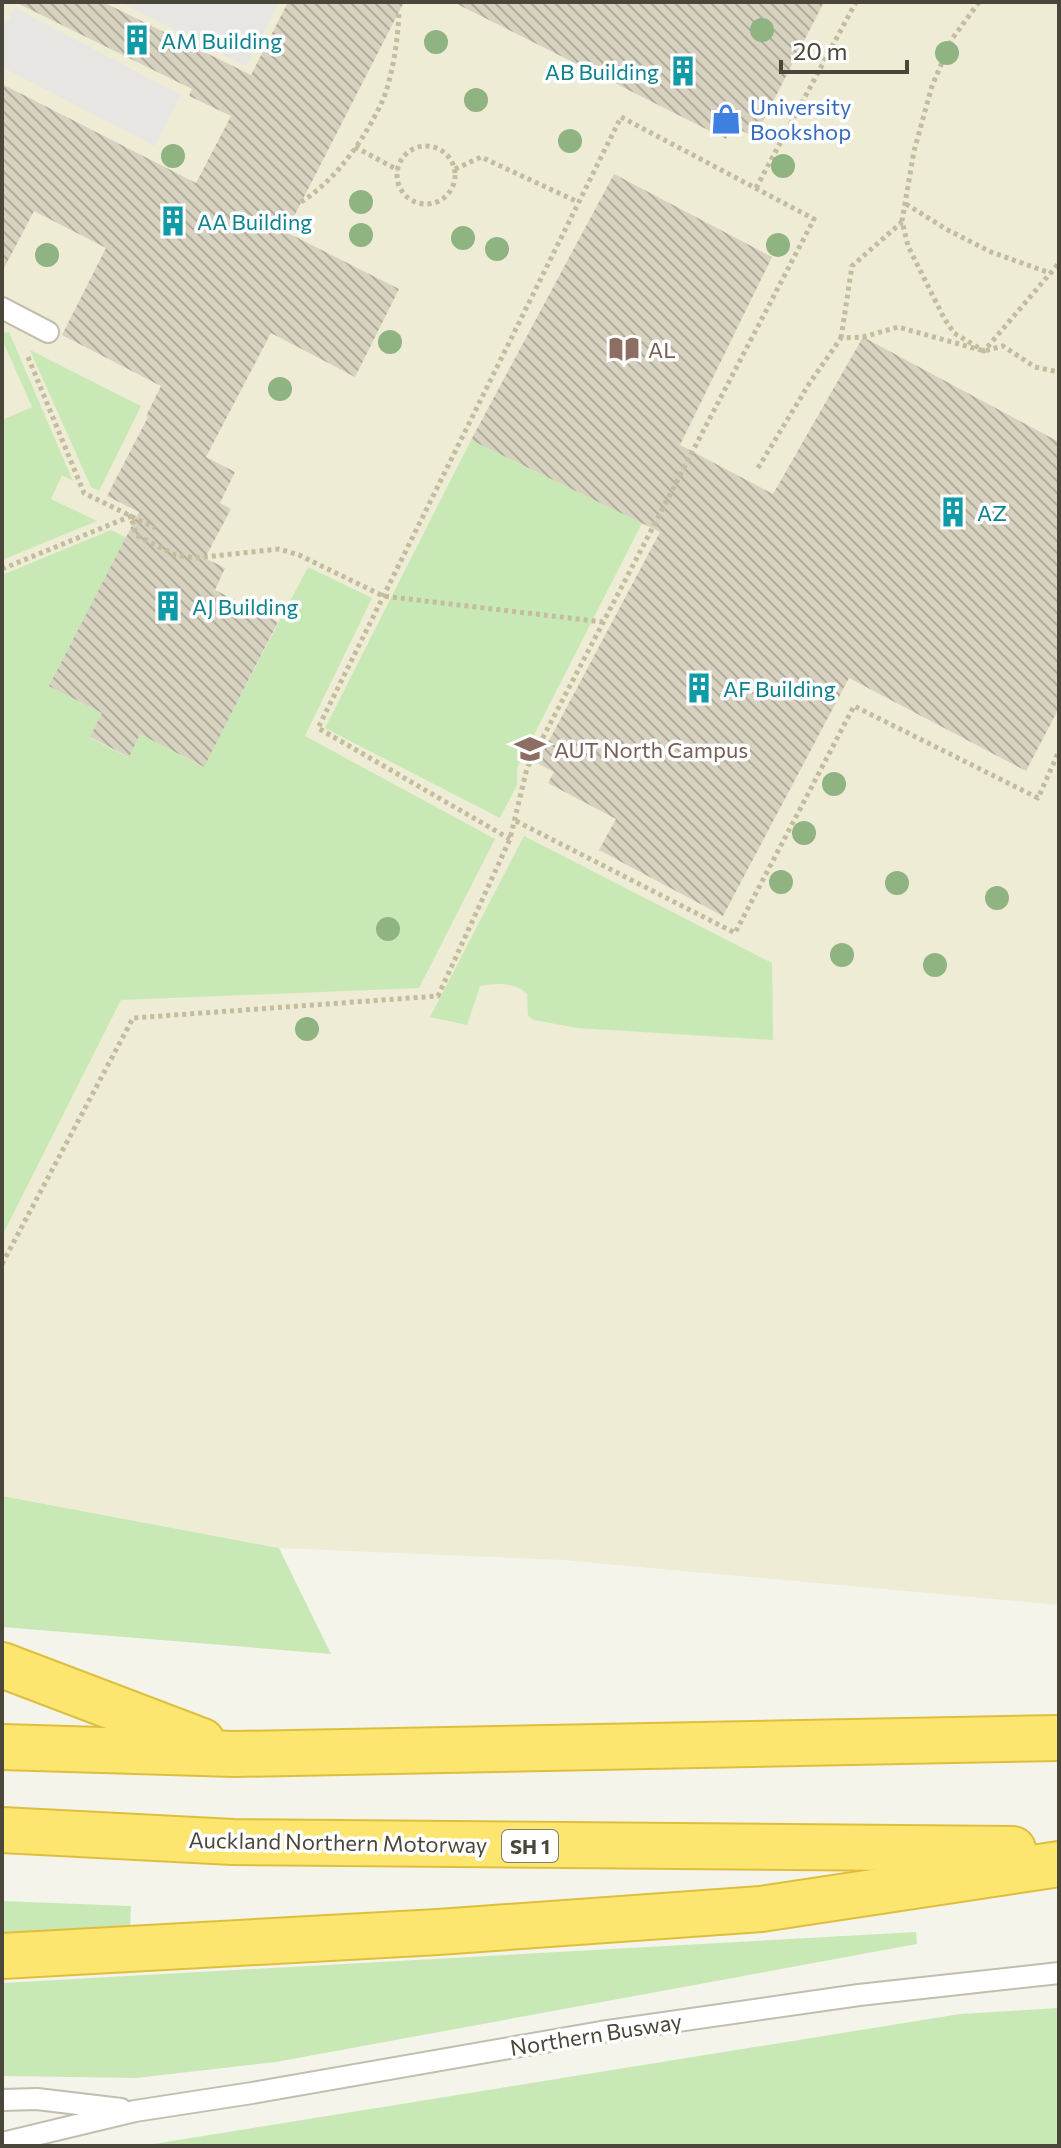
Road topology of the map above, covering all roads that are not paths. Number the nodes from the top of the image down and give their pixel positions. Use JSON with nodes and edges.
{"nodes":[{"id":1,"x":6,"y":310,"type":"edge"},
{"id":2,"x":48,"y":332,"type":"dead end"},
{"id":3,"x":2,"y":1665,"type":"edge"},
{"id":4,"x":1059,"y":1738,"type":"edge"},
{"id":5,"x":2,"y":1747,"type":"edge"},
{"id":6,"x":235,"y":1754,"type":"junction"},
{"id":7,"x":2,"y":1830,"type":"edge"},
{"id":8,"x":1059,"y":1850,"type":"edge"},
{"id":9,"x":1059,"y":1864,"type":"edge"},
{"id":10,"x":2,"y":1956,"type":"edge"},
{"id":11,"x":1059,"y":1973,"type":"edge"},
{"id":12,"x":2,"y":2100,"type":"edge"},
{"id":13,"x":135,"y":2111,"type":"junction"},
{"id":14,"x":2,"y":2143,"type":"edge"}],
"edges":[{"from":1,"to":2,"type":"lane"},
{"from":3,"to":6,"type":"highway"},
{"from":4,"to":6,"type":"highway"},
{"from":5,"to":6,"type":"highway"},
{"from":7,"to":8,"type":"highway","name":"Auckland Northern Motorway","number":"SH 1"},
{"from":9,"to":10,"type":"highway"},
{"from":11,"to":13,"type":"lane","name":"Northern Busway"},
{"from":12,"to":13,"type":"lane","name":"Northern Busway"},
{"from":13,"to":14,"type":"lane","name":"Northern Busway"}]}
